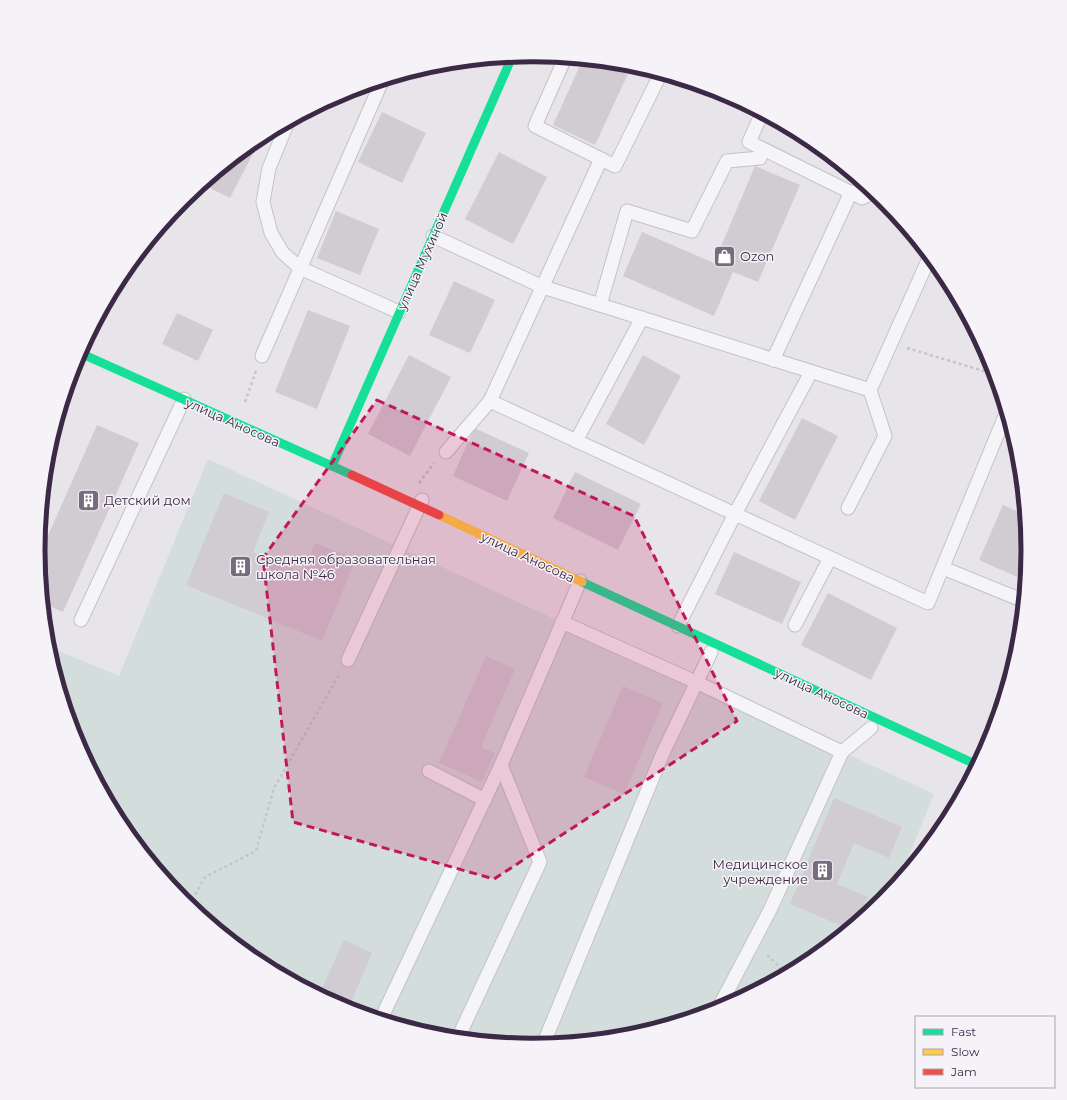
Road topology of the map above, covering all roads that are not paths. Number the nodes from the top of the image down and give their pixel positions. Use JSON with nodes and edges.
{"nodes":[{"id":1,"x":509,"y":63,"type":"edge"},
{"id":2,"x":563,"y":63,"type":"edge"},
{"id":3,"x":658,"y":78,"type":"edge"},
{"id":4,"x":380,"y":86,"type":"edge"},
{"id":5,"x":760,"y":117,"type":"edge"},
{"id":6,"x":285,"y":130,"type":"edge"},
{"id":7,"x":760,"y":158,"type":"dead end"},
{"id":8,"x":601,"y":159,"type":"junction"},
{"id":9,"x":851,"y":192,"type":"junction"},
{"id":10,"x":868,"y":195,"type":"edge"},
{"id":11,"x":433,"y":236,"type":"junction"},
{"id":12,"x":927,"y":262,"type":"edge"},
{"id":13,"x":300,"y":268,"type":"junction"},
{"id":14,"x":543,"y":287,"type":"junction"},
{"id":15,"x":600,"y":305,"type":"junction"},
{"id":16,"x":399,"y":312,"type":"junction"},
{"id":17,"x":642,"y":318,"type":"junction"},
{"id":18,"x":85,"y":355,"type":"edge"},
{"id":19,"x":262,"y":356,"type":"road end"},
{"id":20,"x":773,"y":360,"type":"junction"},
{"id":21,"x":811,"y":372,"type":"junction"},
{"id":22,"x":870,"y":390,"type":"junction"},
{"id":23,"x":184,"y":399,"type":"junction"},
{"id":24,"x":490,"y":401,"type":"junction"},
{"id":25,"x":1004,"y":419,"type":"edge"},
{"id":26,"x":576,"y":441,"type":"junction"},
{"id":27,"x":446,"y":452,"type":"dead end"},
{"id":28,"x":332,"y":466,"type":"junction"},
{"id":29,"x":422,"y":502,"type":"junction"},
{"id":30,"x":848,"y":508,"type":"dead end"},
{"id":31,"x":735,"y":514,"type":"junction"},
{"id":32,"x":830,"y":558,"type":"junction"},
{"id":33,"x":942,"y":568,"type":"junction"},
{"id":34,"x":580,"y":581,"type":"junction"},
{"id":35,"x":1019,"y":599,"type":"edge"},
{"id":36,"x":81,"y":620,"type":"dead end"},
{"id":37,"x":562,"y":622,"type":"junction"},
{"id":38,"x":796,"y":625,"type":"dead end"},
{"id":39,"x":678,"y":626,"type":"junction"},
{"id":40,"x":711,"y":652,"type":"dead end"},
{"id":41,"x":348,"y":660,"type":"road end"},
{"id":42,"x":696,"y":682,"type":"junction"},
{"id":43,"x":871,"y":728,"type":"dead end"},
{"id":44,"x":842,"y":752,"type":"junction"},
{"id":45,"x":973,"y":763,"type":"edge"},
{"id":46,"x":501,"y":765,"type":"junction"},
{"id":47,"x":429,"y":771,"type":"dead end"},
{"id":48,"x":485,"y":800,"type":"junction"},
{"id":49,"x":723,"y":1000,"type":"edge"},
{"id":50,"x":384,"y":1015,"type":"edge"},
{"id":51,"x":461,"y":1033,"type":"edge"},
{"id":52,"x":546,"y":1038,"type":"edge"}],
"edges":[{"from":1,"to":11,"type":"street","name":"улица Мухиной"},
{"from":2,"to":8,"type":"lane"},
{"from":3,"to":8,"type":"lane"},
{"from":4,"to":13,"type":"lane"},
{"from":5,"to":9,"type":"lane"},
{"from":6,"to":13,"type":"lane"},
{"from":7,"to":15,"type":"lane"},
{"from":8,"to":14,"type":"lane"},
{"from":9,"to":10,"type":"lane"},
{"from":9,"to":20,"type":"lane"},
{"from":11,"to":14,"type":"lane"},
{"from":11,"to":16,"type":"street","name":"улица Мухиной"},
{"from":12,"to":22,"type":"lane"},
{"from":13,"to":16,"type":"lane"},
{"from":13,"to":19,"type":"lane"},
{"from":14,"to":15,"type":"lane"},
{"from":14,"to":24,"type":"lane"},
{"from":15,"to":17,"type":"lane"},
{"from":16,"to":28,"type":"street","name":"улица Мухиной"},
{"from":17,"to":20,"type":"lane"},
{"from":17,"to":26,"type":"lane"},
{"from":18,"to":23,"type":"street","name":"улица Аносова"},
{"from":20,"to":21,"type":"lane"},
{"from":21,"to":22,"type":"lane"},
{"from":21,"to":31,"type":"lane"},
{"from":22,"to":30,"type":"lane"},
{"from":23,"to":28,"type":"street","name":"улица Аносова"},
{"from":23,"to":36,"type":"lane"},
{"from":24,"to":26,"type":"lane"},
{"from":24,"to":27,"type":"lane"},
{"from":25,"to":33,"type":"lane"},
{"from":26,"to":31,"type":"lane"},
{"from":28,"to":29,"type":"street","name":"улица Аносова"},
{"from":29,"to":34,"type":"street","name":"улица Аносова"},
{"from":29,"to":41,"type":"lane"},
{"from":31,"to":32,"type":"lane"},
{"from":31,"to":39,"type":"lane"},
{"from":32,"to":33,"type":"lane"},
{"from":32,"to":38,"type":"lane"},
{"from":33,"to":35,"type":"lane"},
{"from":34,"to":37,"type":"lane"},
{"from":34,"to":39,"type":"street","name":"улица Аносова"},
{"from":37,"to":42,"type":"lane"},
{"from":37,"to":46,"type":"lane"},
{"from":39,"to":45,"type":"street","name":"улица Аносова"},
{"from":40,"to":42,"type":"lane"},
{"from":42,"to":44,"type":"lane"},
{"from":42,"to":52,"type":"lane"},
{"from":43,"to":44,"type":"lane"},
{"from":44,"to":49,"type":"lane"},
{"from":46,"to":48,"type":"lane"},
{"from":46,"to":51,"type":"lane"},
{"from":47,"to":48,"type":"lane"},
{"from":48,"to":50,"type":"lane"}]}
